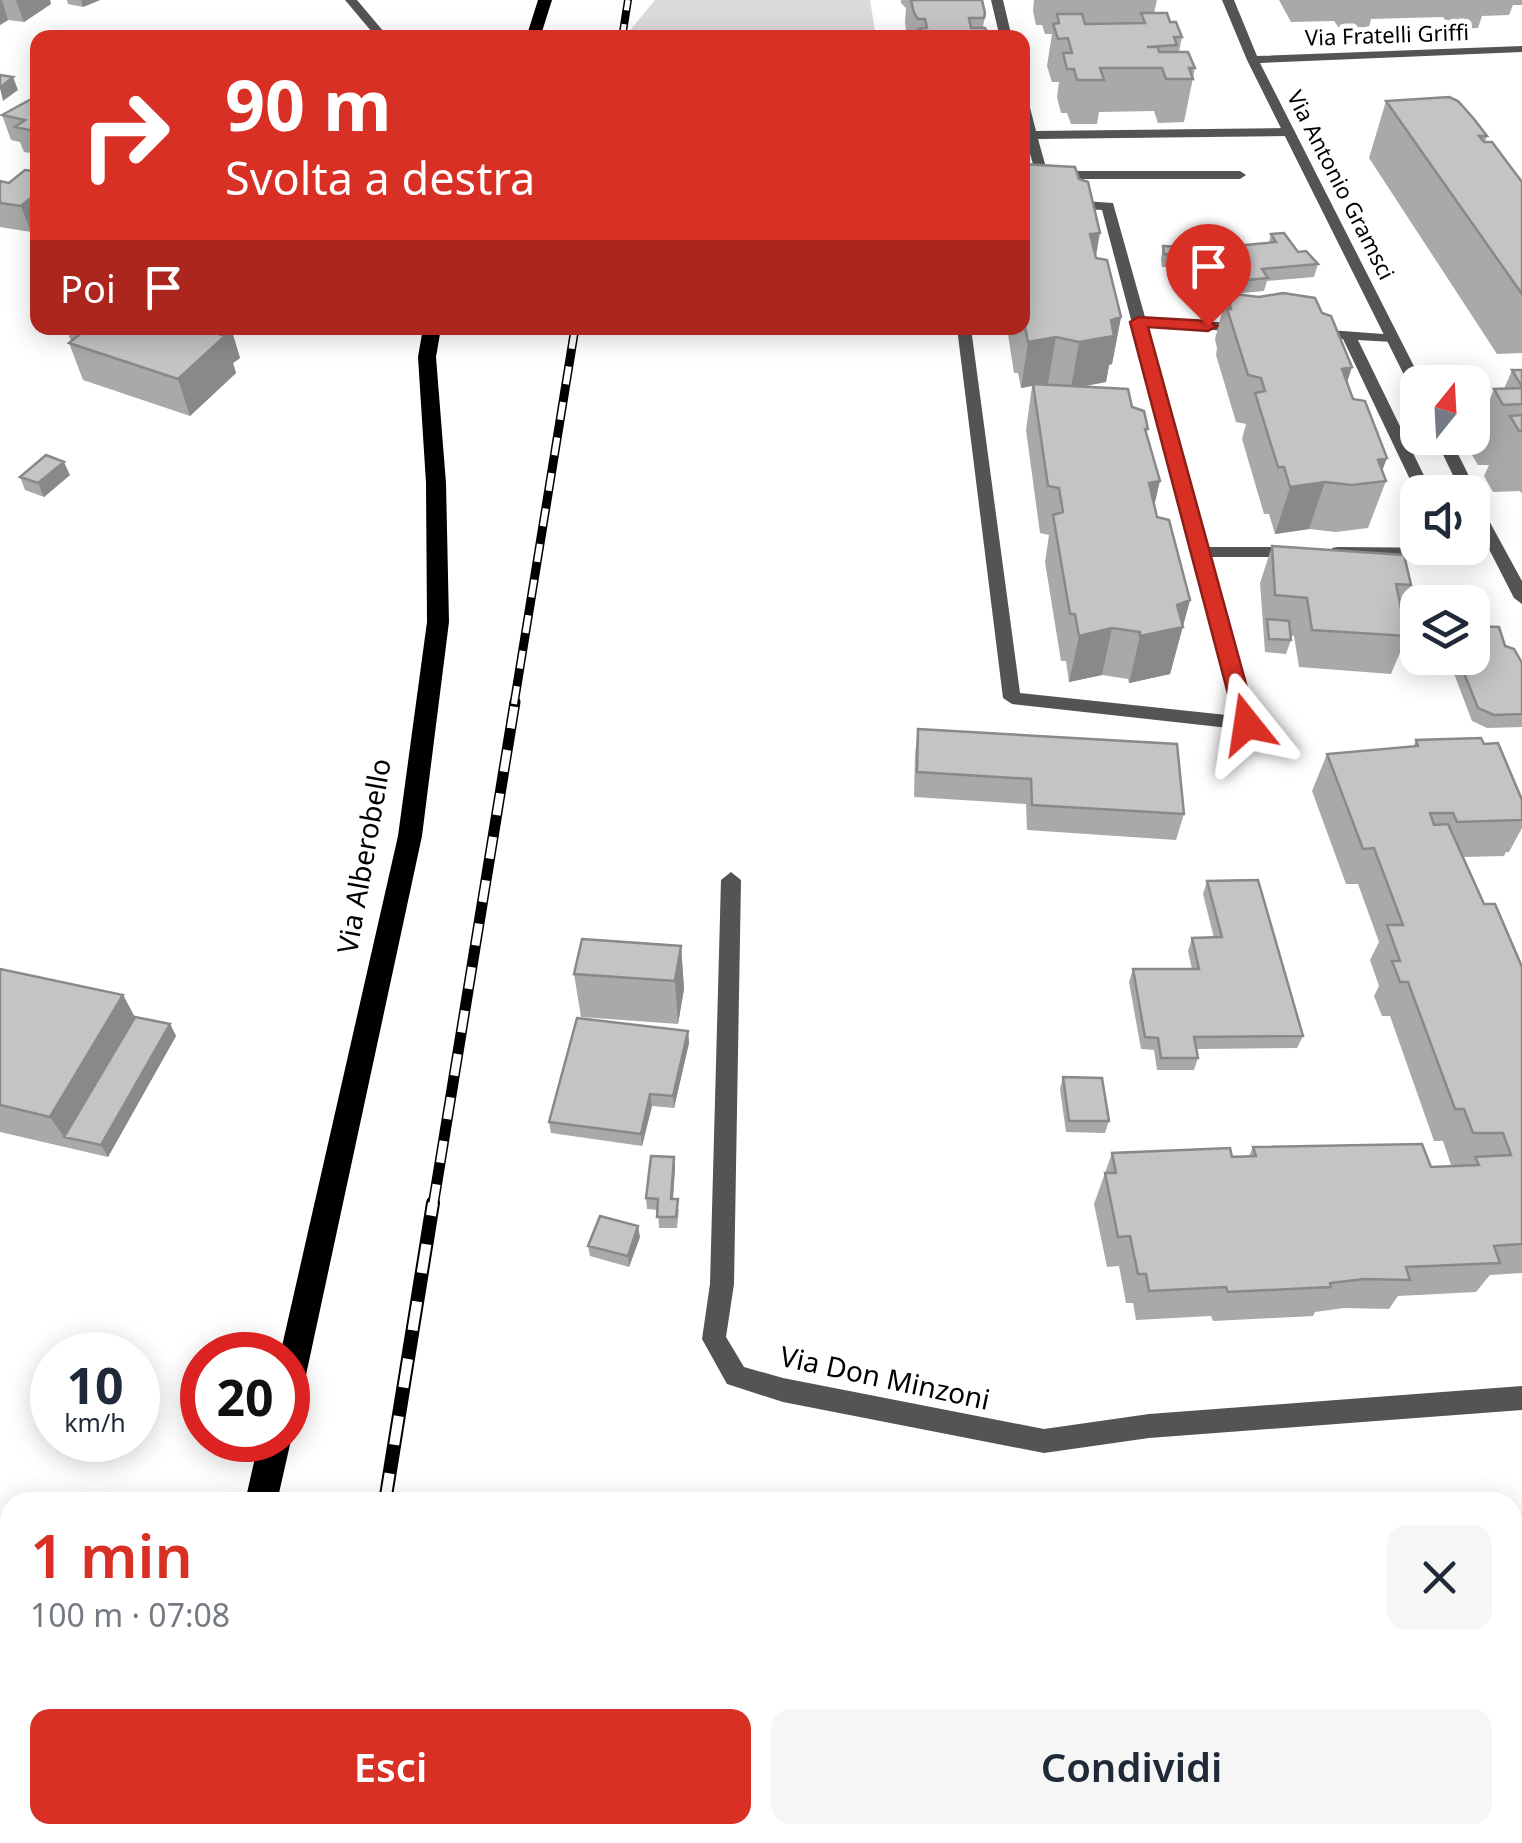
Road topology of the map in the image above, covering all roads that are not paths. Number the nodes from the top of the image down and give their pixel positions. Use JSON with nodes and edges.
{"nodes":[{"id":1,"x":351,"y":0,"type":"edge"},
{"id":2,"x":545,"y":0,"type":"edge"},
{"id":3,"x":996,"y":0,"type":"edge"},
{"id":4,"x":1228,"y":0,"type":"edge"},
{"id":5,"x":377,"y":30,"type":"edge"},
{"id":6,"x":535,"y":30,"type":"edge"},
{"id":7,"x":1004,"y":30,"type":"edge"},
{"id":8,"x":1522,"y":50,"type":"edge"},
{"id":9,"x":1253,"y":60,"type":"junction"},
{"id":10,"x":1030,"y":129,"type":"edge"},
{"id":11,"x":1289,"y":132,"type":"junction"},
{"id":12,"x":1032,"y":136,"type":"junction"},
{"id":13,"x":1030,"y":174,"type":"edge"},
{"id":14,"x":1042,"y":175,"type":"junction"},
{"id":15,"x":1240,"y":175,"type":"dead end"},
{"id":16,"x":1030,"y":201,"type":"edge"},
{"id":17,"x":1138,"y":322,"type":"junction"},
{"id":18,"x":1272,"y":330,"type":"edge"},
{"id":19,"x":1291,"y":331,"type":"edge"},
{"id":20,"x":431,"y":335,"type":"edge"},
{"id":21,"x":965,"y":335,"type":"edge"},
{"id":22,"x":1348,"y":335,"type":"junction"},
{"id":23,"x":1392,"y":338,"type":"junction"},
{"id":24,"x":1406,"y":365,"type":"edge"},
{"id":25,"x":1416,"y":475,"type":"edge"},
{"id":26,"x":1490,"y":534,"type":"edge"},
{"id":27,"x":1201,"y":552,"type":"junction"},
{"id":28,"x":1400,"y":552,"type":"edge"},
{"id":29,"x":1522,"y":598,"type":"edge"},
{"id":30,"x":731,"y":880,"type":"dead end"},
{"id":31,"x":301,"y":1332,"type":"edge"},
{"id":32,"x":1522,"y":1398,"type":"edge"},
{"id":33,"x":271,"y":1462,"type":"edge"},
{"id":34,"x":263,"y":1492,"type":"edge"}],
"edges":[{"from":1,"to":5,"type":"street"},
{"from":2,"to":6,"type":"main road"},
{"from":3,"to":7,"type":"street"},
{"from":4,"to":9,"type":"street","name":"Via Antonio Gramsci"},
{"from":8,"to":9,"type":"street","name":"Via Fratelli Griffi"},
{"from":9,"to":11,"type":"street","name":"Via Antonio Gramsci"},
{"from":10,"to":12,"type":"street"},
{"from":11,"to":12,"type":"street"},
{"from":11,"to":23,"type":"street","name":"Via Antonio Gramsci"},
{"from":12,"to":14,"type":"street"},
{"from":13,"to":14,"type":"street"},
{"from":14,"to":15,"type":"street"},
{"from":16,"to":17,"type":"street"},
{"from":17,"to":18,"type":"street"},
{"from":17,"to":27,"type":"street"},
{"from":19,"to":22,"type":"street"},
{"from":20,"to":31,"type":"main road","name":"Via Alberobello"},
{"from":21,"to":27,"type":"street"},
{"from":22,"to":23,"type":"street"},
{"from":22,"to":25,"type":"street"},
{"from":23,"to":24,"type":"street","name":"Via Antonio Gramsci"},
{"from":26,"to":29,"type":"street"},
{"from":27,"to":28,"type":"street"},
{"from":30,"to":32,"type":"street","name":"Via Don Minzoni"},
{"from":33,"to":34,"type":"main road"}]}
